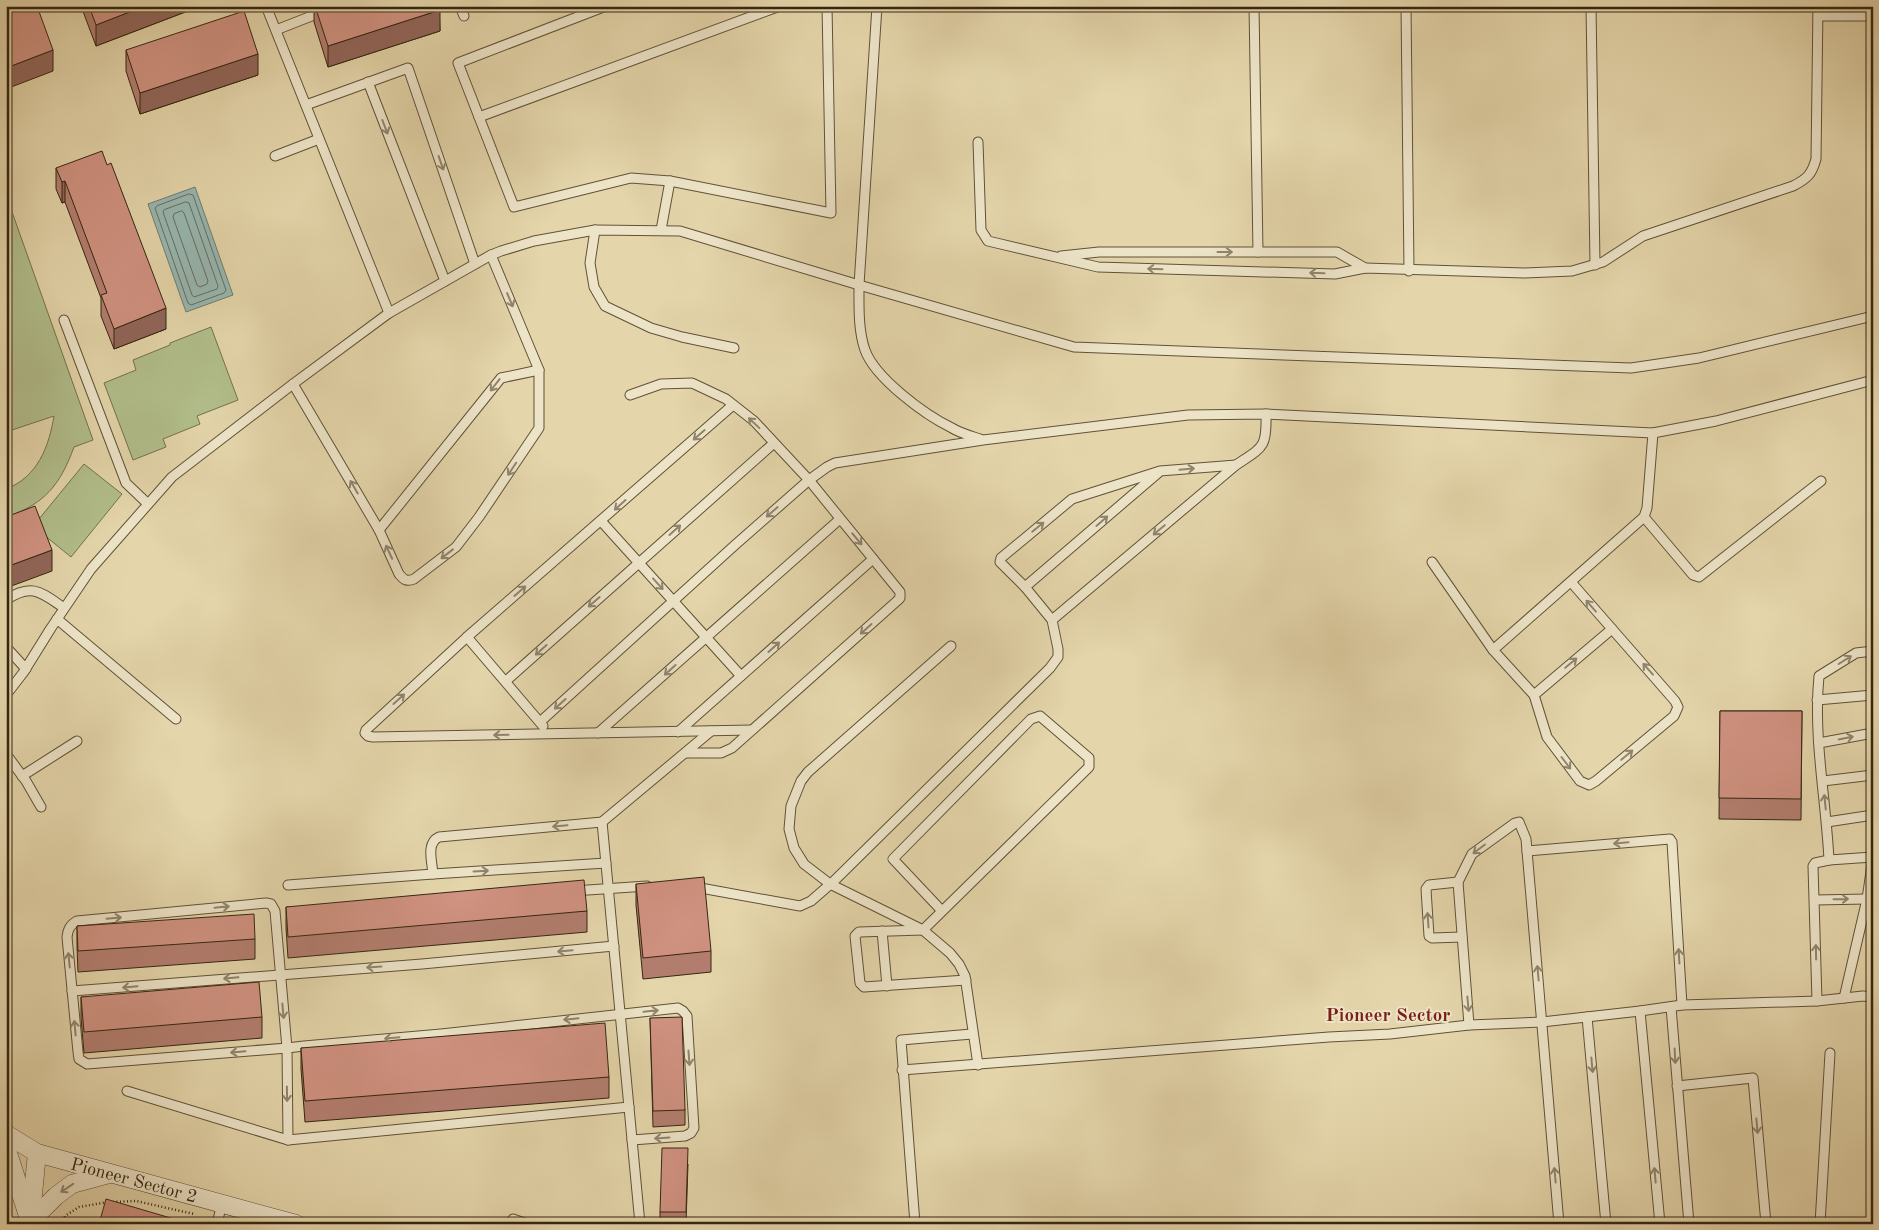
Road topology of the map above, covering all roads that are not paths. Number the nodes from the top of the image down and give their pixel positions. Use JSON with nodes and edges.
{"nodes":[{"id":1,"x":266,"y":6,"type":"edge"},
{"id":2,"x":337,"y":6,"type":"edge"},
{"id":3,"x":460,"y":6,"type":"edge"},
{"id":4,"x":606,"y":6,"type":"edge"},
{"id":5,"x":780,"y":6,"type":"edge"},
{"id":6,"x":827,"y":6,"type":"edge"},
{"id":7,"x":877,"y":6,"type":"edge"},
{"id":8,"x":1254,"y":6,"type":"edge"},
{"id":9,"x":1406,"y":6,"type":"edge"},
{"id":10,"x":1591,"y":6,"type":"edge"},
{"id":11,"x":1818,"y":11,"type":"edge"},
{"id":12,"x":464,"y":16,"type":"dead end"},
{"id":13,"x":1873,"y":16,"type":"edge"},
{"id":14,"x":276,"y":30,"type":"junction"},
{"id":15,"x":368,"y":82,"type":"junction"},
{"id":16,"x":306,"y":106,"type":"junction"},
{"id":17,"x":479,"y":117,"type":"junction"},
{"id":18,"x":319,"y":138,"type":"junction"},
{"id":19,"x":978,"y":142,"type":"dead end"},
{"id":20,"x":275,"y":156,"type":"dead end"},
{"id":21,"x":670,"y":181,"type":"junction"},
{"id":22,"x":595,"y":230,"type":"junction"},
{"id":23,"x":661,"y":230,"type":"junction"},
{"id":24,"x":1258,"y":252,"type":"junction"},
{"id":25,"x":491,"y":256,"type":"junction"},
{"id":26,"x":1054,"y":257,"type":"junction"},
{"id":27,"x":475,"y":264,"type":"junction"},
{"id":28,"x":1595,"y":265,"type":"junction"},
{"id":29,"x":1365,"y":268,"type":"junction"},
{"id":30,"x":1409,"y":271,"type":"junction"},
{"id":31,"x":445,"y":281,"type":"junction"},
{"id":32,"x":858,"y":285,"type":"junction"},
{"id":33,"x":389,"y":312,"type":"junction"},
{"id":34,"x":1873,"y":316,"type":"edge"},
{"id":35,"x":64,"y":320,"type":"dead end"},
{"id":36,"x":734,"y":348,"type":"dead end"},
{"id":37,"x":539,"y":370,"type":"junction"},
{"id":38,"x":1873,"y":380,"type":"edge"},
{"id":39,"x":293,"y":384,"type":"junction"},
{"id":40,"x":630,"y":395,"type":"dead end"},
{"id":41,"x":733,"y":405,"type":"junction"},
{"id":42,"x":1266,"y":414,"type":"junction"},
{"id":43,"x":1653,"y":433,"type":"junction"},
{"id":44,"x":983,"y":440,"type":"junction"},
{"id":45,"x":774,"y":443,"type":"junction"},
{"id":46,"x":1236,"y":465,"type":"junction"},
{"id":47,"x":1160,"y":471,"type":"junction"},
{"id":48,"x":809,"y":480,"type":"junction"},
{"id":49,"x":1821,"y":481,"type":"dead end"},
{"id":50,"x":148,"y":504,"type":"junction"},
{"id":51,"x":1644,"y":517,"type":"junction"},
{"id":52,"x":840,"y":519,"type":"junction"},
{"id":53,"x":601,"y":521,"type":"junction"},
{"id":54,"x":378,"y":530,"type":"junction"},
{"id":55,"x":873,"y":559,"type":"junction"},
{"id":56,"x":1432,"y":562,"type":"dead end"},
{"id":57,"x":639,"y":563,"type":"junction"},
{"id":58,"x":1571,"y":582,"type":"junction"},
{"id":59,"x":1025,"y":587,"type":"junction"},
{"id":60,"x":6,"y":600,"type":"edge"},
{"id":61,"x":674,"y":602,"type":"junction"},
{"id":62,"x":64,"y":608,"type":"junction"},
{"id":63,"x":57,"y":619,"type":"junction"},
{"id":64,"x":1052,"y":620,"type":"junction"},
{"id":65,"x":1612,"y":629,"type":"junction"},
{"id":66,"x":467,"y":637,"type":"junction"},
{"id":67,"x":706,"y":638,"type":"junction"},
{"id":68,"x":951,"y":646,"type":"dead end"},
{"id":69,"x":6,"y":647,"type":"edge"},
{"id":70,"x":1493,"y":650,"type":"junction"},
{"id":71,"x":1873,"y":651,"type":"edge"},
{"id":72,"x":26,"y":669,"type":"junction"},
{"id":73,"x":741,"y":676,"type":"junction"},
{"id":74,"x":506,"y":681,"type":"junction"},
{"id":75,"x":1534,"y":694,"type":"junction"},
{"id":76,"x":6,"y":695,"type":"edge"},
{"id":77,"x":1873,"y":695,"type":"edge"},
{"id":78,"x":1817,"y":700,"type":"junction"},
{"id":79,"x":176,"y":719,"type":"dead end"},
{"id":80,"x":540,"y":722,"type":"junction"},
{"id":81,"x":752,"y":730,"type":"junction"},
{"id":82,"x":711,"y":731,"type":"junction"},
{"id":83,"x":678,"y":732,"type":"junction"},
{"id":84,"x":598,"y":733,"type":"junction"},
{"id":85,"x":1873,"y":733,"type":"edge"},
{"id":86,"x":550,"y":734,"type":"junction"},
{"id":87,"x":77,"y":741,"type":"dead end"},
{"id":88,"x":1819,"y":743,"type":"junction"},
{"id":89,"x":686,"y":753,"type":"junction"},
{"id":90,"x":6,"y":754,"type":"edge"},
{"id":91,"x":1873,"y":775,"type":"edge"},
{"id":92,"x":22,"y":776,"type":"junction"},
{"id":93,"x":1823,"y":781,"type":"junction"},
{"id":94,"x":40,"y":807,"type":"dead end"},
{"id":95,"x":1873,"y":815,"type":"edge"},
{"id":96,"x":602,"y":822,"type":"junction"},
{"id":97,"x":1827,"y":822,"type":"junction"},
{"id":98,"x":1527,"y":851,"type":"junction"},
{"id":99,"x":1873,"y":857,"type":"edge"},
{"id":100,"x":1829,"y":860,"type":"junction"},
{"id":101,"x":606,"y":863,"type":"junction"},
{"id":102,"x":433,"y":874,"type":"junction"},
{"id":103,"x":1458,"y":882,"type":"junction"},
{"id":104,"x":684,"y":884,"type":"edge"},
{"id":105,"x":830,"y":884,"type":"junction"},
{"id":106,"x":288,"y":885,"type":"dead end"},
{"id":107,"x":655,"y":886,"type":"edge"},
{"id":108,"x":608,"y":889,"type":"junction"},
{"id":109,"x":560,"y":892,"type":"edge"},
{"id":110,"x":1867,"y":899,"type":"junction"},
{"id":111,"x":1815,"y":900,"type":"junction"},
{"id":112,"x":942,"y":911,"type":"junction"},
{"id":113,"x":924,"y":930,"type":"junction"},
{"id":114,"x":882,"y":931,"type":"junction"},
{"id":115,"x":1462,"y":937,"type":"junction"},
{"id":116,"x":614,"y":946,"type":"junction"},
{"id":117,"x":280,"y":974,"type":"junction"},
{"id":118,"x":966,"y":980,"type":"junction"},
{"id":119,"x":888,"y":986,"type":"junction"},
{"id":120,"x":72,"y":992,"type":"junction"},
{"id":121,"x":1873,"y":997,"type":"edge"},
{"id":122,"x":1844,"y":998,"type":"junction"},
{"id":123,"x":1817,"y":1001,"type":"junction"},
{"id":124,"x":1682,"y":1004,"type":"junction"},
{"id":125,"x":1671,"y":1007,"type":"junction"},
{"id":126,"x":1640,"y":1011,"type":"junction"},
{"id":127,"x":619,"y":1014,"type":"junction"},
{"id":128,"x":1587,"y":1017,"type":"junction"},
{"id":129,"x":1542,"y":1022,"type":"junction"},
{"id":130,"x":1470,"y":1025,"type":"junction"},
{"id":131,"x":972,"y":1034,"type":"junction"},
{"id":132,"x":287,"y":1048,"type":"junction"},
{"id":133,"x":1830,"y":1053,"type":"dead end"},
{"id":134,"x":978,"y":1065,"type":"junction"},
{"id":135,"x":902,"y":1070,"type":"junction"},
{"id":136,"x":1677,"y":1086,"type":"junction"},
{"id":137,"x":127,"y":1091,"type":"dead end"},
{"id":138,"x":629,"y":1108,"type":"junction"},
{"id":139,"x":6,"y":1134,"type":"edge"},
{"id":140,"x":288,"y":1140,"type":"junction"},
{"id":141,"x":632,"y":1140,"type":"junction"},
{"id":142,"x":6,"y":1147,"type":"edge"},
{"id":143,"x":37,"y":1153,"type":"junction"},
{"id":144,"x":112,"y":1174,"type":"junction"},
{"id":145,"x":222,"y":1204,"type":"junction"},
{"id":146,"x":513,"y":1219,"type":"dead end"},
{"id":147,"x":30,"y":1223,"type":"edge"},
{"id":148,"x":217,"y":1224,"type":"edge"},
{"id":149,"x":296,"y":1224,"type":"edge"},
{"id":150,"x":527,"y":1224,"type":"edge"},
{"id":151,"x":640,"y":1224,"type":"edge"},
{"id":152,"x":915,"y":1224,"type":"edge"},
{"id":153,"x":1559,"y":1224,"type":"edge"},
{"id":154,"x":1606,"y":1224,"type":"edge"},
{"id":155,"x":1660,"y":1224,"type":"edge"},
{"id":156,"x":1689,"y":1224,"type":"edge"},
{"id":157,"x":1766,"y":1224,"type":"edge"},
{"id":158,"x":1820,"y":1224,"type":"edge"}],
"edges":[{"from":1,"to":14,"type":"lane"},
{"from":2,"to":14,"type":"lane"},
{"from":3,"to":12,"type":"lane"},
{"from":4,"to":17,"type":"lane"},
{"from":5,"to":17,"type":"lane"},
{"from":6,"to":21,"type":"lane"},
{"from":7,"to":32,"type":"lane"},
{"from":8,"to":24,"type":"lane"},
{"from":9,"to":30,"type":"lane"},
{"from":10,"to":28,"type":"lane"},
{"from":11,"to":13,"type":"lane"},
{"from":11,"to":28,"type":"lane"},
{"from":14,"to":16,"type":"lane"},
{"from":15,"to":16,"type":"lane"},
{"from":15,"to":27,"type":"lane","one_way":true},
{"from":15,"to":31,"type":"lane","one_way":true},
{"from":16,"to":18,"type":"lane"},
{"from":17,"to":21,"type":"lane"},
{"from":18,"to":20,"type":"lane"},
{"from":18,"to":33,"type":"lane"},
{"from":19,"to":26,"type":"lane"},
{"from":21,"to":23,"type":"lane"},
{"from":22,"to":23,"type":"lane"},
{"from":22,"to":25,"type":"lane"},
{"from":22,"to":36,"type":"lane"},
{"from":23,"to":32,"type":"lane"},
{"from":26,"to":24,"type":"lane","one_way":true},
{"from":24,"to":29,"type":"lane"},
{"from":25,"to":27,"type":"lane"},
{"from":25,"to":37,"type":"lane","one_way":true},
{"from":29,"to":26,"type":"lane","one_way":true},
{"from":27,"to":31,"type":"lane"},
{"from":28,"to":30,"type":"lane"},
{"from":29,"to":30,"type":"lane"},
{"from":31,"to":33,"type":"lane"},
{"from":32,"to":34,"type":"lane"},
{"from":32,"to":44,"type":"lane"},
{"from":33,"to":39,"type":"lane"},
{"from":35,"to":50,"type":"lane"},
{"from":37,"to":54,"type":"lane","one_way":true},
{"from":37,"to":54,"type":"lane","one_way":true},
{"from":38,"to":43,"type":"lane"},
{"from":39,"to":50,"type":"lane"},
{"from":54,"to":39,"type":"lane","one_way":true},
{"from":40,"to":41,"type":"lane"},
{"from":45,"to":41,"type":"lane","one_way":true},
{"from":41,"to":53,"type":"lane","one_way":true},
{"from":42,"to":43,"type":"lane"},
{"from":42,"to":44,"type":"lane"},
{"from":42,"to":46,"type":"lane"},
{"from":43,"to":51,"type":"lane"},
{"from":44,"to":48,"type":"lane"},
{"from":45,"to":48,"type":"lane"},
{"from":57,"to":45,"type":"lane","one_way":true},
{"from":47,"to":46,"type":"lane","one_way":true},
{"from":46,"to":64,"type":"lane","one_way":true},
{"from":59,"to":47,"type":"lane","one_way":true},
{"from":59,"to":47,"type":"lane","one_way":true},
{"from":48,"to":52,"type":"lane"},
{"from":48,"to":61,"type":"lane","one_way":true},
{"from":49,"to":51,"type":"lane"},
{"from":50,"to":62,"type":"lane"},
{"from":51,"to":58,"type":"lane"},
{"from":52,"to":55,"type":"lane","one_way":true},
{"from":52,"to":67,"type":"lane"},
{"from":53,"to":57,"type":"lane"},
{"from":66,"to":53,"type":"lane","one_way":true},
{"from":73,"to":55,"type":"lane","one_way":true},
{"from":55,"to":81,"type":"lane","one_way":true},
{"from":56,"to":70,"type":"lane"},
{"from":57,"to":61,"type":"lane","one_way":true},
{"from":57,"to":74,"type":"lane","one_way":true},
{"from":65,"to":58,"type":"lane","one_way":true},
{"from":58,"to":70,"type":"lane"},
{"from":59,"to":64,"type":"lane"},
{"from":60,"to":62,"type":"lane"},
{"from":61,"to":67,"type":"lane"},
{"from":61,"to":80,"type":"lane","one_way":true},
{"from":62,"to":63,"type":"lane"},
{"from":63,"to":72,"type":"lane"},
{"from":63,"to":79,"type":"lane"},
{"from":64,"to":105,"type":"lane"},
{"from":75,"to":65,"type":"lane","one_way":true},
{"from":75,"to":65,"type":"lane","one_way":true},
{"from":66,"to":74,"type":"lane"},
{"from":86,"to":66,"type":"lane","one_way":true},
{"from":67,"to":73,"type":"lane"},
{"from":67,"to":84,"type":"lane","one_way":true},
{"from":68,"to":105,"type":"lane"},
{"from":69,"to":72,"type":"lane"},
{"from":70,"to":75,"type":"lane"},
{"from":78,"to":71,"type":"lane","one_way":true},
{"from":72,"to":76,"type":"lane"},
{"from":73,"to":83,"type":"lane"},
{"from":74,"to":80,"type":"lane"},
{"from":77,"to":78,"type":"lane"},
{"from":78,"to":88,"type":"lane"},
{"from":80,"to":86,"type":"lane"},
{"from":81,"to":82,"type":"lane"},
{"from":81,"to":89,"type":"lane"},
{"from":82,"to":83,"type":"lane"},
{"from":82,"to":89,"type":"lane"},
{"from":83,"to":84,"type":"lane"},
{"from":84,"to":86,"type":"lane"},
{"from":88,"to":85,"type":"lane","one_way":true},
{"from":87,"to":92,"type":"lane"},
{"from":88,"to":93,"type":"lane"},
{"from":89,"to":96,"type":"lane"},
{"from":90,"to":92,"type":"lane"},
{"from":91,"to":93,"type":"lane"},
{"from":92,"to":94,"type":"lane"},
{"from":97,"to":93,"type":"lane","one_way":true},
{"from":95,"to":97,"type":"lane"},
{"from":96,"to":101,"type":"lane"},
{"from":96,"to":102,"type":"lane","one_way":true},
{"from":97,"to":100,"type":"lane"},
{"from":98,"to":103,"type":"lane","one_way":true},
{"from":124,"to":98,"type":"lane","one_way":true},
{"from":129,"to":98,"type":"lane","one_way":true},
{"from":99,"to":100,"type":"lane"},
{"from":99,"to":110,"type":"lane"},
{"from":100,"to":111,"type":"lane"},
{"from":102,"to":101,"type":"lane","one_way":true},
{"from":101,"to":108,"type":"lane"},
{"from":102,"to":106,"type":"lane"},
{"from":103,"to":115,"type":"lane"},
{"from":115,"to":103,"type":"lane","one_way":true},
{"from":104,"to":105,"type":"lane"},
{"from":105,"to":113,"type":"lane"},
{"from":107,"to":108,"type":"lane"},
{"from":108,"to":109,"type":"lane"},
{"from":108,"to":116,"type":"lane"},
{"from":111,"to":110,"type":"lane","one_way":true},
{"from":110,"to":122,"type":"lane"},
{"from":123,"to":111,"type":"lane","one_way":true},
{"from":112,"to":112,"type":"lane"},
{"from":112,"to":113,"type":"lane"},
{"from":113,"to":114,"type":"lane"},
{"from":113,"to":118,"type":"lane"},
{"from":114,"to":119,"type":"lane"},
{"from":114,"to":119,"type":"lane"},
{"from":115,"to":130,"type":"lane","one_way":true},
{"from":116,"to":117,"type":"lane","one_way":true},
{"from":116,"to":127,"type":"lane"},
{"from":117,"to":120,"type":"lane","one_way":true},
{"from":120,"to":117,"type":"lane","one_way":true},
{"from":117,"to":132,"type":"lane","one_way":true},
{"from":118,"to":119,"type":"lane"},
{"from":118,"to":131,"type":"lane"},
{"from":132,"to":120,"type":"lane","one_way":true},
{"from":121,"to":122,"type":"lane"},
{"from":122,"to":123,"type":"lane"},
{"from":123,"to":124,"type":"lane"},
{"from":124,"to":125,"type":"lane"},
{"from":125,"to":126,"type":"lane"},
{"from":125,"to":136,"type":"lane","one_way":true},
{"from":126,"to":128,"type":"lane"},
{"from":155,"to":126,"type":"lane","one_way":true},
{"from":127,"to":132,"type":"lane","one_way":true},
{"from":127,"to":138,"type":"lane"},
{"from":127,"to":141,"type":"lane","one_way":true},
{"from":128,"to":129,"type":"lane"},
{"from":128,"to":154,"type":"lane","one_way":true},
{"from":129,"to":130,"type":"lane"},
{"from":153,"to":129,"type":"lane","one_way":true},
{"from":130,"to":134,"type":"lane"},
{"from":131,"to":134,"type":"lane"},
{"from":131,"to":135,"type":"lane"},
{"from":132,"to":140,"type":"lane","one_way":true},
{"from":133,"to":158,"type":"lane"},
{"from":134,"to":135,"type":"lane"},
{"from":135,"to":152,"type":"lane"},
{"from":136,"to":156,"type":"lane"},
{"from":136,"to":157,"type":"lane","one_way":true},
{"from":137,"to":140,"type":"lane"},
{"from":138,"to":140,"type":"lane"},
{"from":138,"to":141,"type":"lane"},
{"from":139,"to":143,"type":"street","name":"Pioneer Sector 2"},
{"from":141,"to":151,"type":"lane"},
{"from":142,"to":147,"type":"street"},
{"from":143,"to":144,"type":"street","name":"Pioneer Sector 2"},
{"from":143,"to":147,"type":"street"},
{"from":144,"to":145,"type":"street","name":"Pioneer Sector 2"},
{"from":144,"to":147,"type":"street","one_way":true},
{"from":145,"to":148,"type":"lane"},
{"from":145,"to":149,"type":"street","name":"Pioneer Sector 2"},
{"from":146,"to":150,"type":"lane"}]}
